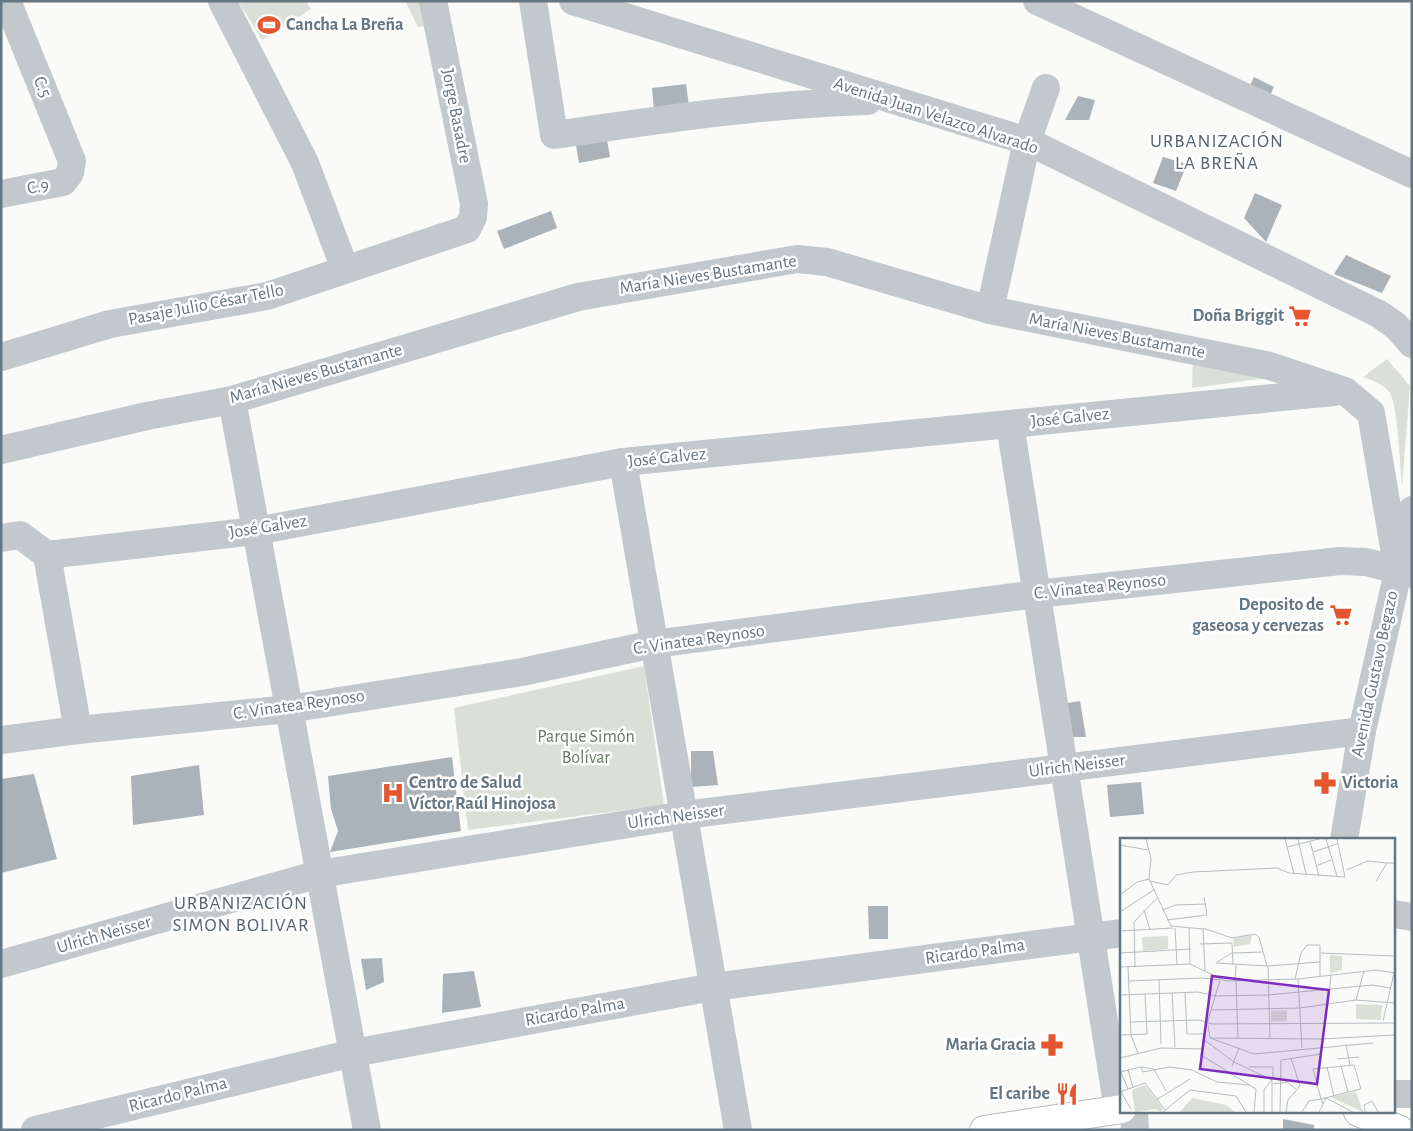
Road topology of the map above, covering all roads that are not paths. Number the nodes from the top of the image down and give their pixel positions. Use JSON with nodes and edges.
{"nodes":[{"id":1,"x":7,"y":1,"type":"edge"},
{"id":2,"x":222,"y":1,"type":"edge"},
{"id":3,"x":433,"y":1,"type":"edge"},
{"id":4,"x":533,"y":1,"type":"edge"},
{"id":5,"x":573,"y":1,"type":"edge"},
{"id":6,"x":1037,"y":1,"type":"edge"},
{"id":7,"x":1046,"y":88,"type":"dead end"},
{"id":8,"x":892,"y":100,"type":"junction"},
{"id":9,"x":1027,"y":141,"type":"junction"},
{"id":10,"x":70,"y":173,"type":"joint"},
{"id":11,"x":1412,"y":174,"type":"edge"},
{"id":12,"x":1,"y":194,"type":"edge"},
{"id":13,"x":467,"y":229,"type":"joint"},
{"id":14,"x":345,"y":269,"type":"junction"},
{"id":15,"x":990,"y":310,"type":"junction"},
{"id":16,"x":1412,"y":344,"type":"edge"},
{"id":17,"x":1,"y":357,"type":"edge"},
{"id":18,"x":1345,"y":391,"type":"junction"},
{"id":19,"x":232,"y":400,"type":"junction"},
{"id":20,"x":1010,"y":424,"type":"junction"},
{"id":21,"x":1,"y":450,"type":"edge"},
{"id":22,"x":623,"y":462,"type":"junction"},
{"id":23,"x":1412,"y":510,"type":"edge"},
{"id":24,"x":256,"y":531,"type":"junction"},
{"id":25,"x":1,"y":538,"type":"edge"},
{"id":26,"x":46,"y":555,"type":"junction"},
{"id":27,"x":1405,"y":572,"type":"edge"},
{"id":28,"x":1037,"y":594,"type":"junction"},
{"id":29,"x":654,"y":644,"type":"junction"},
{"id":30,"x":289,"y":709,"type":"junction"},
{"id":31,"x":78,"y":730,"type":"junction"},
{"id":32,"x":1362,"y":731,"type":"junction"},
{"id":33,"x":1,"y":740,"type":"edge"},
{"id":34,"x":1064,"y":767,"type":"junction"},
{"id":35,"x":684,"y":815,"type":"junction"},
{"id":36,"x":1344,"y":838,"type":"edge"},
{"id":37,"x":319,"y":874,"type":"junction"},
{"id":38,"x":1396,"y":914,"type":"edge"},
{"id":39,"x":1412,"y":917,"type":"edge"},
{"id":40,"x":1120,"y":933,"type":"edge"},
{"id":41,"x":1090,"y":937,"type":"junction"},
{"id":42,"x":1,"y":964,"type":"edge"},
{"id":43,"x":713,"y":987,"type":"junction"},
{"id":44,"x":353,"y":1053,"type":"junction"},
{"id":45,"x":1120,"y":1081,"type":"edge"},
{"id":46,"x":1396,"y":1094,"type":"edge"},
{"id":47,"x":1412,"y":1094,"type":"edge"},
{"id":48,"x":1363,"y":1114,"type":"edge"},
{"id":49,"x":1127,"y":1115,"type":"edge"},
{"id":50,"x":35,"y":1130,"type":"edge"},
{"id":51,"x":367,"y":1130,"type":"edge"},
{"id":52,"x":738,"y":1130,"type":"edge"},
{"id":53,"x":984,"y":1130,"type":"edge"},
{"id":54,"x":1400,"y":1130,"type":"edge"}],
"edges":[{"from":1,"to":10,"type":"street","name":"C.5"},
{"from":2,"to":14,"type":"street"},
{"from":3,"to":13,"type":"street","name":"Jorge Basadre"},
{"from":4,"to":8,"type":"street"},
{"from":5,"to":8,"type":"street","name":"Avenida Juan Velazco Alvarado"},
{"from":6,"to":11,"type":"street"},
{"from":7,"to":9,"type":"street"},
{"from":8,"to":9,"type":"street","name":"Avenida Juan Velazco Alvarado"},
{"from":9,"to":15,"type":"street"},
{"from":9,"to":16,"type":"street","name":"Avenida Juan Velazco Alvarado"},
{"from":10,"to":12,"type":"street","name":"C.9"},
{"from":13,"to":14,"type":"street","name":"Pasaje Julio César Tello"},
{"from":14,"to":17,"type":"street","name":"Pasaje Julio César Tello"},
{"from":15,"to":18,"type":"street","name":"María Nieves Bustamante"},
{"from":15,"to":19,"type":"street","name":"María Nieves Bustamante"},
{"from":18,"to":20,"type":"street","name":"José Galvez"},
{"from":18,"to":27,"type":"street","name":"María Nieves Bustamante"},
{"from":19,"to":21,"type":"street","name":"María Nieves Bustamante"},
{"from":19,"to":24,"type":"street"},
{"from":20,"to":22,"type":"street","name":"José Galvez"},
{"from":20,"to":28,"type":"street"},
{"from":22,"to":24,"type":"street","name":"José Galvez"},
{"from":22,"to":29,"type":"street"},
{"from":23,"to":27,"type":"street","name":"Avenida Gustavo Begazo"},
{"from":24,"to":26,"type":"street","name":"José Galvez"},
{"from":24,"to":30,"type":"street"},
{"from":25,"to":26,"type":"street"},
{"from":26,"to":31,"type":"street"},
{"from":27,"to":28,"type":"street","name":"C. Vinatea Reynoso"},
{"from":27,"to":32,"type":"street","name":"Avenida Gustavo Begazo"},
{"from":28,"to":29,"type":"street","name":"C. Vinatea Reynoso"},
{"from":28,"to":34,"type":"street"},
{"from":29,"to":30,"type":"street","name":"C. Vinatea Reynoso"},
{"from":29,"to":35,"type":"street"},
{"from":30,"to":31,"type":"street","name":"C. Vinatea Reynoso"},
{"from":30,"to":37,"type":"street"},
{"from":31,"to":33,"type":"street","name":"C. Vinatea Reynoso"},
{"from":32,"to":34,"type":"street","name":"Ulrich Neisser"},
{"from":32,"to":36,"type":"street","name":"Avenida Gustavo Begazo"},
{"from":34,"to":35,"type":"street","name":"Ulrich Neisser"},
{"from":34,"to":41,"type":"street"},
{"from":35,"to":37,"type":"street","name":"Ulrich Neisser"},
{"from":35,"to":43,"type":"street"},
{"from":37,"to":42,"type":"street","name":"Ulrich Neisser"},
{"from":37,"to":44,"type":"street"},
{"from":38,"to":39,"type":"street"},
{"from":40,"to":41,"type":"street","name":"Ricardo Palma"},
{"from":41,"to":43,"type":"street","name":"Ricardo Palma"},
{"from":41,"to":45,"type":"street"},
{"from":43,"to":44,"type":"street","name":"Ricardo Palma"},
{"from":43,"to":52,"type":"street"},
{"from":44,"to":50,"type":"street","name":"Ricardo Palma"},
{"from":44,"to":51,"type":"street"},
{"from":46,"to":47,"type":"street"},
{"from":48,"to":54,"type":"main road"},
{"from":49,"to":53,"type":"main road"}]}
